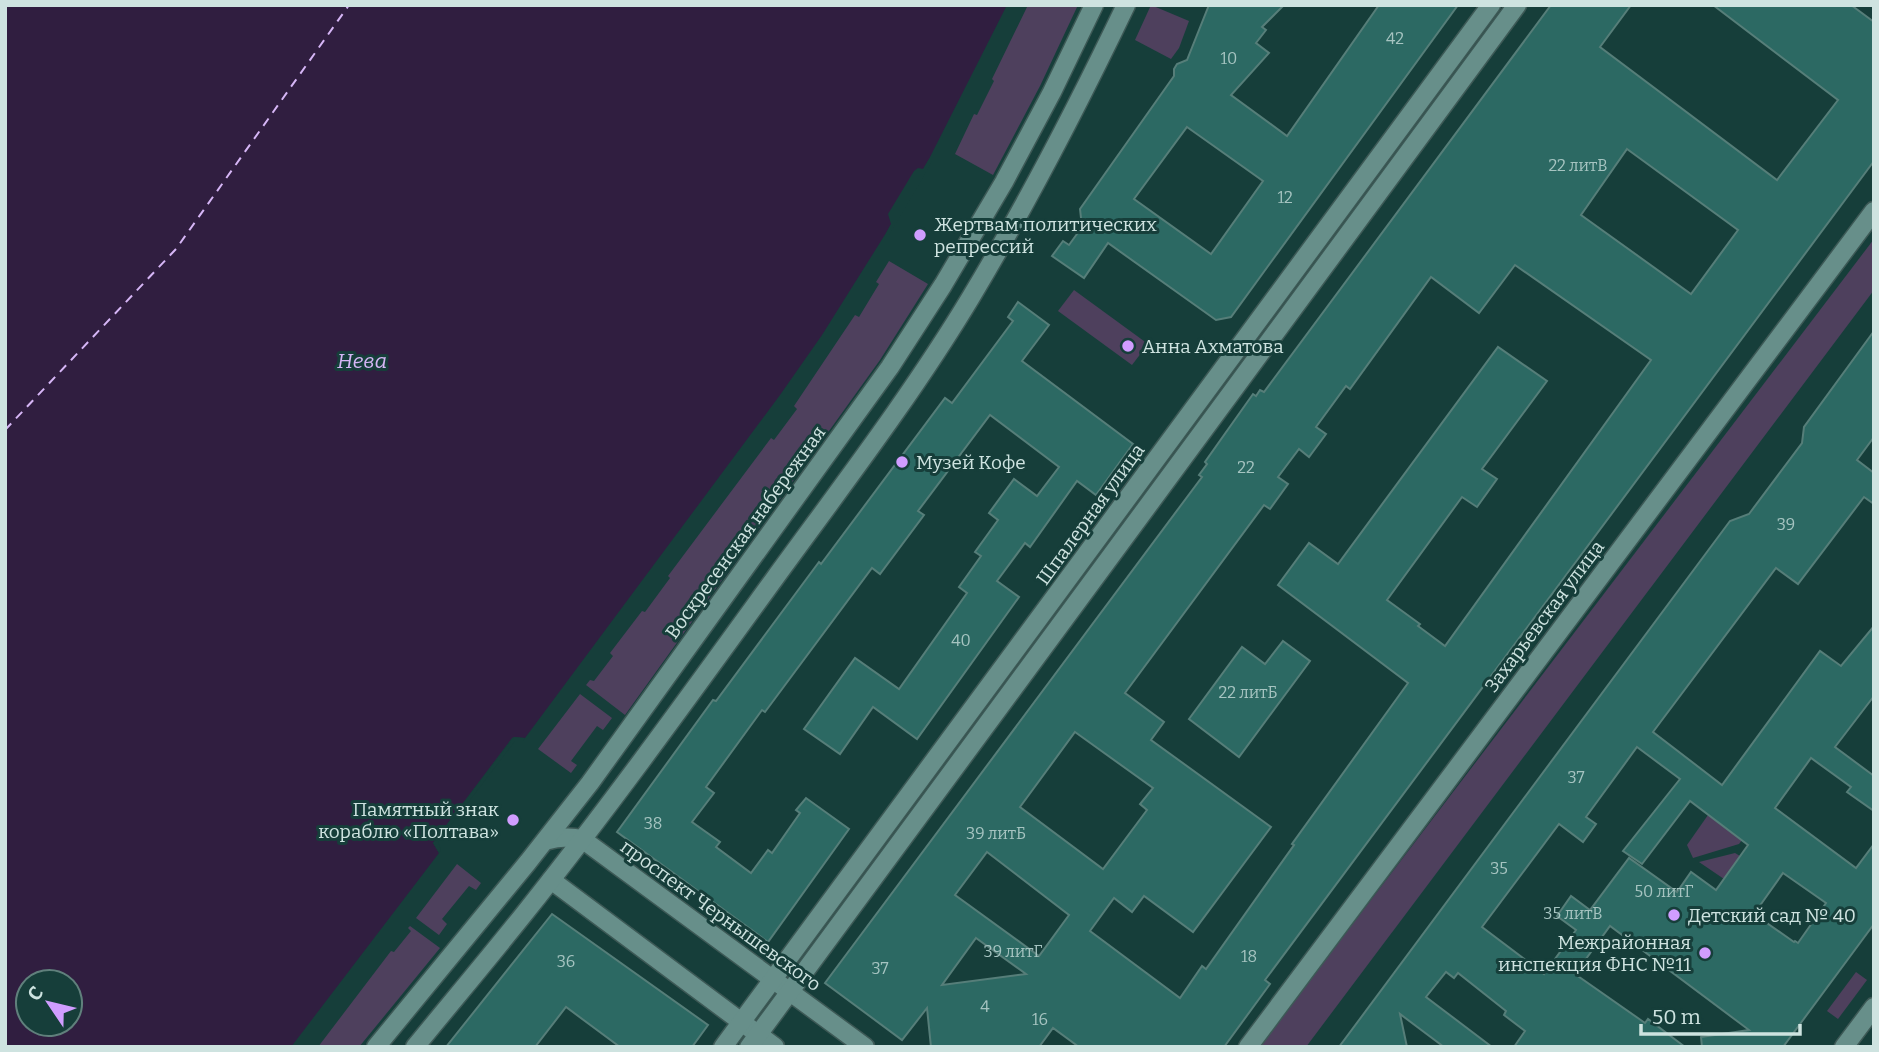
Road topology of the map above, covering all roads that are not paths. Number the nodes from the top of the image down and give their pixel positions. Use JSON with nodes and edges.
{"nodes":[{"id":1,"x":1094,"y":5,"type":"edge"},
{"id":2,"x":1126,"y":5,"type":"edge"},
{"id":3,"x":1491,"y":5,"type":"edge"},
{"id":4,"x":1517,"y":5,"type":"edge"},
{"id":5,"x":1874,"y":211,"type":"edge"},
{"id":6,"x":582,"y":839,"type":"junction"},
{"id":7,"x":545,"y":841,"type":"junction"},
{"id":8,"x":551,"y":880,"type":"junction"},
{"id":9,"x":773,"y":979,"type":"junction"},
{"id":10,"x":790,"y":992,"type":"junction"},
{"id":11,"x":1874,"y":1007,"type":"edge"},
{"id":12,"x":742,"y":1021,"type":"junction"},
{"id":13,"x":754,"y":1040,"type":"edge"},
{"id":14,"x":376,"y":1047,"type":"edge"},
{"id":15,"x":415,"y":1047,"type":"edge"},
{"id":16,"x":723,"y":1047,"type":"edge"},
{"id":17,"x":775,"y":1047,"type":"edge"},
{"id":18,"x":865,"y":1047,"type":"edge"},
{"id":19,"x":1248,"y":1047,"type":"edge"},
{"id":20,"x":1844,"y":1047,"type":"edge"}],
"edges":[{"from":1,"to":7,"type":"street","name":"Воскресенская набережная"},
{"from":2,"to":6,"type":"street"},
{"from":3,"to":9,"type":"street","name":"Шпалерная улица"},
{"from":4,"to":10,"type":"street"},
{"from":5,"to":19,"type":"street","name":"Захарьевская улица"},
{"from":6,"to":7,"type":"street"},
{"from":6,"to":8,"type":"street"},
{"from":6,"to":9,"type":"street","name":"проспект Чернышевского"},
{"from":7,"to":14,"type":"street","name":"Воскресенская набережная"},
{"from":8,"to":12,"type":"street"},
{"from":8,"to":15,"type":"street"},
{"from":9,"to":10,"type":"street","name":"проспект Чернышевского"},
{"from":9,"to":12,"type":"street","name":"Шпалерная улица"},
{"from":10,"to":13,"type":"street"},
{"from":10,"to":18,"type":"street","name":"проспект Чернышевского"},
{"from":11,"to":20,"type":"street"},
{"from":12,"to":13,"type":"street"},
{"from":12,"to":16,"type":"street","name":"Шпалерная улица"},
{"from":13,"to":17,"type":"street"}]}
